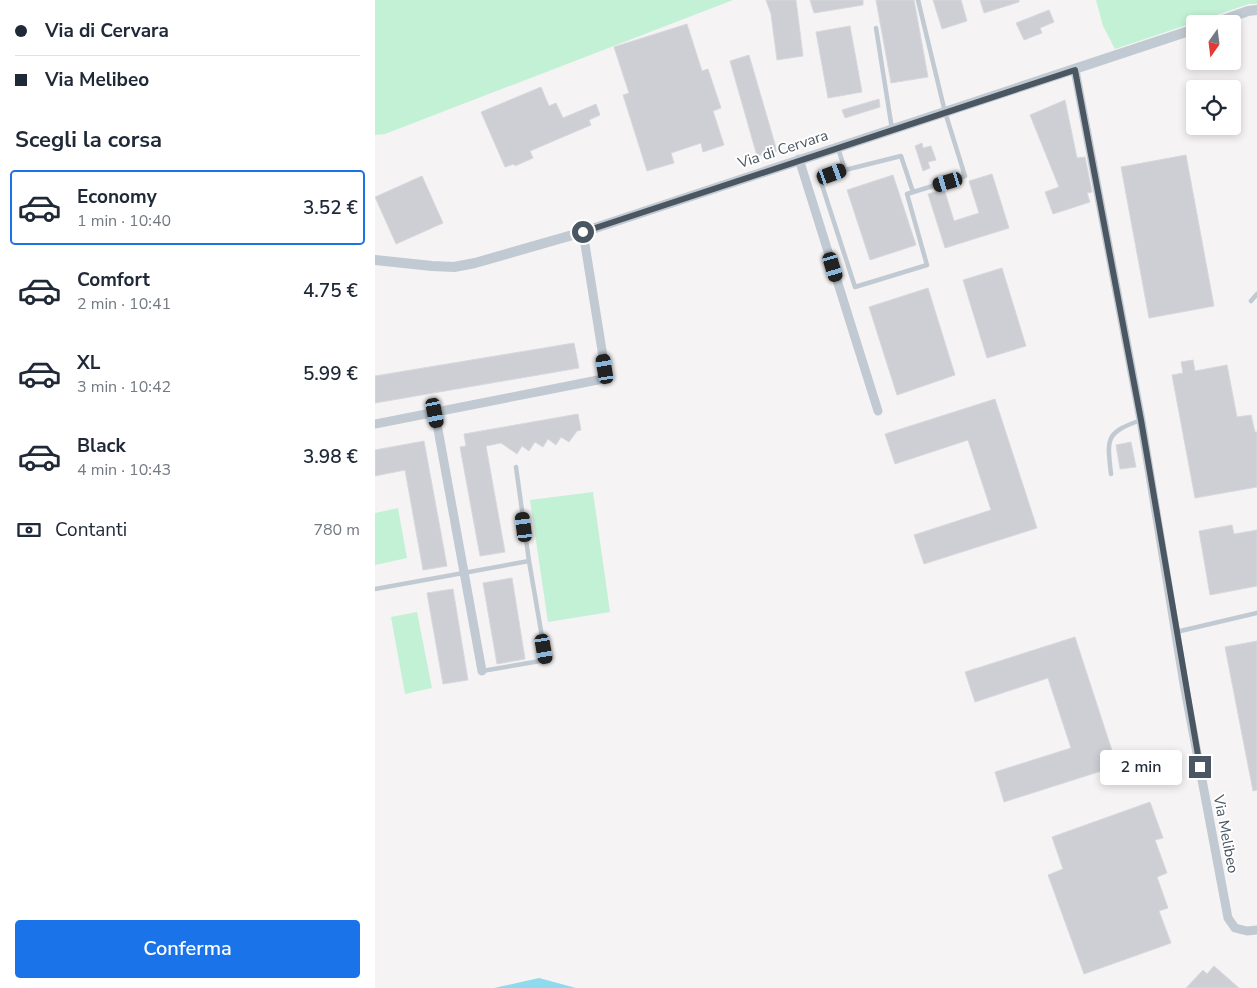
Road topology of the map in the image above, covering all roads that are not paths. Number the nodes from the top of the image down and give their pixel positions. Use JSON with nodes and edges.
{"nodes":[{"id":1,"x":918,"y":0,"type":"edge"},
{"id":2,"x":1257,"y":10,"type":"edge"},
{"id":3,"x":1238,"y":15,"type":"edge"},
{"id":4,"x":876,"y":28,"type":"dead end"},
{"id":5,"x":1186,"y":32,"type":"edge"},
{"id":6,"x":1075,"y":70,"type":"junction"},
{"id":7,"x":945,"y":112,"type":"junction"},
{"id":8,"x":893,"y":129,"type":"junction"},
{"id":9,"x":837,"y":147,"type":"junction"},
{"id":10,"x":799,"y":159,"type":"junction"},
{"id":11,"x":845,"y":170,"type":"junction"},
{"id":12,"x":913,"y":192,"type":"junction"},
{"id":13,"x":583,"y":232,"type":"junction"},
{"id":14,"x":375,"y":260,"type":"edge"},
{"id":15,"x":1257,"y":294,"type":"edge"},
{"id":16,"x":1251,"y":301,"type":"dead end"},
{"id":17,"x":878,"y":411,"type":"dead end"},
{"id":18,"x":435,"y":413,"type":"junction"},
{"id":19,"x":1141,"y":420,"type":"junction"},
{"id":20,"x":375,"y":424,"type":"edge"},
{"id":21,"x":516,"y":467,"type":"dead end"},
{"id":22,"x":1111,"y":474,"type":"dead end"},
{"id":23,"x":529,"y":561,"type":"junction"},
{"id":24,"x":465,"y":573,"type":"junction"},
{"id":25,"x":375,"y":589,"type":"edge"},
{"id":26,"x":1257,"y":613,"type":"edge"},
{"id":27,"x":1176,"y":632,"type":"junction"},
{"id":28,"x":482,"y":671,"type":"joint"},
{"id":29,"x":1257,"y":930,"type":"edge"}],
"edges":[{"from":1,"to":7,"type":"lane"},
{"from":2,"to":3,"type":"street"},
{"from":4,"to":8,"type":"lane"},
{"from":5,"to":6,"type":"street","name":"Via di Cervara"},
{"from":6,"to":7,"type":"street","name":"Via di Cervara"},
{"from":6,"to":19,"type":"street","name":"Via Melibeo"},
{"from":7,"to":8,"type":"street","name":"Via di Cervara"},
{"from":7,"to":12,"type":"lane"},
{"from":8,"to":9,"type":"street","name":"Via di Cervara"},
{"from":9,"to":10,"type":"street","name":"Via di Cervara"},
{"from":9,"to":11,"type":"lane"},
{"from":10,"to":13,"type":"street","name":"Via di Cervara"},
{"from":10,"to":17,"type":"street"},
{"from":11,"to":12,"type":"lane"},
{"from":11,"to":12,"type":"lane"},
{"from":13,"to":14,"type":"street","name":"Via di Cervara"},
{"from":13,"to":18,"type":"street"},
{"from":15,"to":16,"type":"lane"},
{"from":18,"to":20,"type":"street"},
{"from":18,"to":24,"type":"street"},
{"from":19,"to":22,"type":"lane"},
{"from":19,"to":27,"type":"street","name":"Via Melibeo"},
{"from":21,"to":23,"type":"lane"},
{"from":23,"to":24,"type":"lane"},
{"from":23,"to":28,"type":"lane"},
{"from":24,"to":25,"type":"lane"},
{"from":24,"to":28,"type":"street"},
{"from":26,"to":27,"type":"lane"},
{"from":27,"to":29,"type":"street","name":"Via Melibeo"}]}
